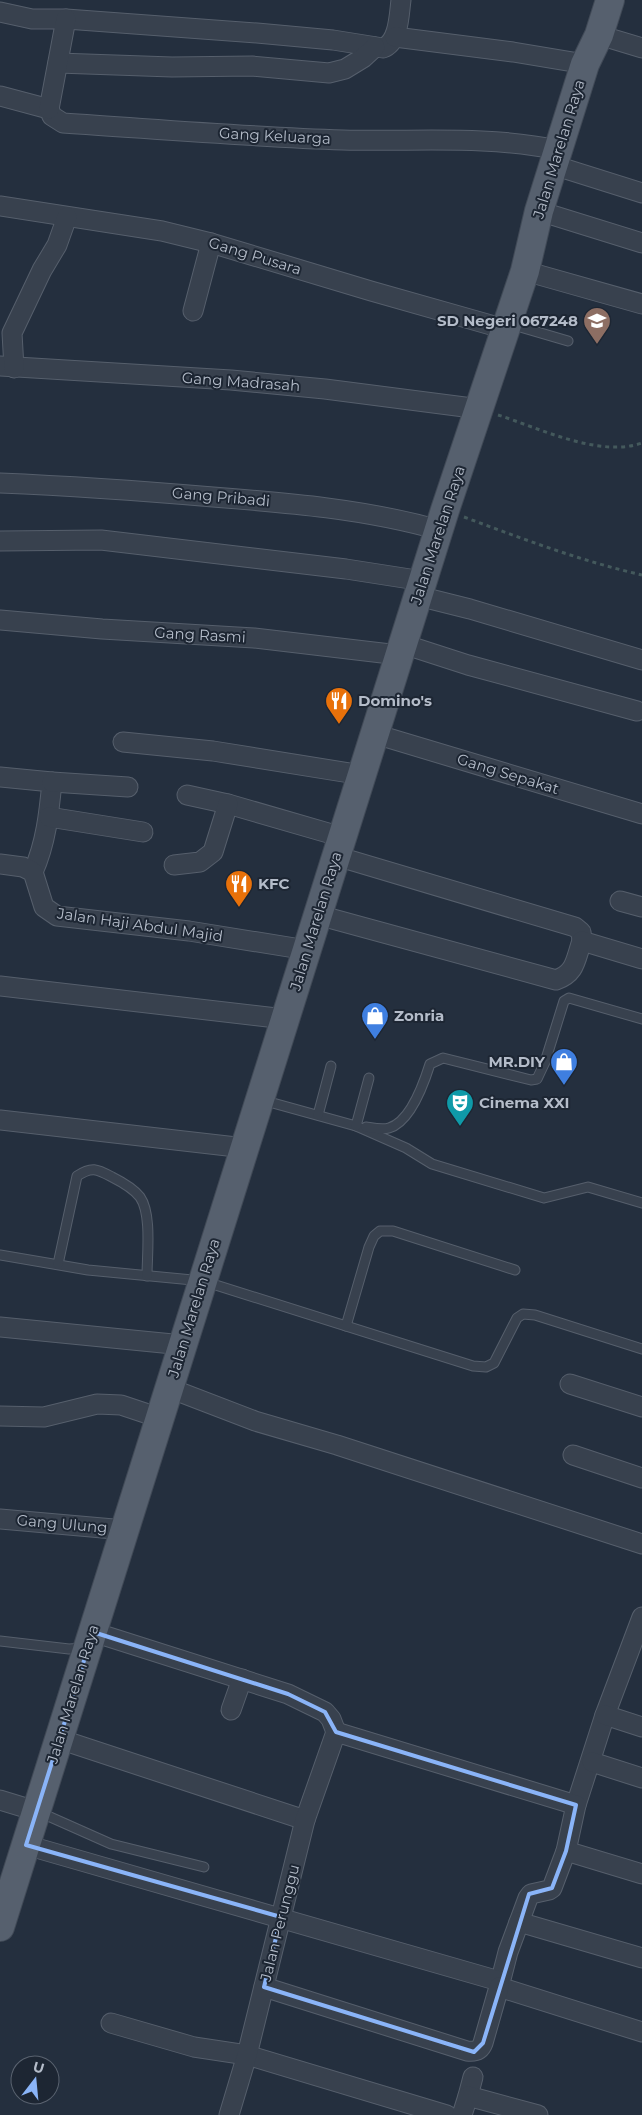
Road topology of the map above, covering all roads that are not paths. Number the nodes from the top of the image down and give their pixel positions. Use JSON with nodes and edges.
{"nodes":[{"id":1,"x":401,"y":0,"type":"edge"},
{"id":2,"x":610,"y":0,"type":"edge"},
{"id":3,"x":0,"y":12,"type":"edge"},
{"id":4,"x":66,"y":20,"type":"junction"},
{"id":5,"x":599,"y":35,"type":"junction"},
{"id":6,"x":395,"y":37,"type":"junction"},
{"id":7,"x":375,"y":47,"type":"junction"},
{"id":8,"x":642,"y":48,"type":"edge"},
{"id":9,"x":58,"y":63,"type":"junction"},
{"id":10,"x":585,"y":64,"type":"junction"},
{"id":11,"x":0,"y":96,"type":"edge"},
{"id":12,"x":49,"y":110,"type":"junction"},
{"id":13,"x":556,"y":158,"type":"junction"},
{"id":14,"x":642,"y":194,"type":"edge"},
{"id":15,"x":0,"y":206,"type":"edge"},
{"id":16,"x":539,"y":211,"type":"junction"},
{"id":17,"x":67,"y":217,"type":"junction"},
{"id":18,"x":211,"y":243,"type":"junction"},
{"id":19,"x":642,"y":243,"type":"edge"},
{"id":20,"x":525,"y":271,"type":"junction"},
{"id":21,"x":642,"y":304,"type":"edge"},
{"id":22,"x":193,"y":311,"type":"dead end"},
{"id":23,"x":506,"y":326,"type":"junction"},
{"id":24,"x":568,"y":341,"type":"dead end"},
{"id":25,"x":7,"y":367,"type":"edge"},
{"id":26,"x":480,"y":409,"type":"junction"},
{"id":27,"x":0,"y":484,"type":"edge"},
{"id":28,"x":442,"y":520,"type":"junction"},
{"id":29,"x":0,"y":541,"type":"edge"},
{"id":30,"x":421,"y":588,"type":"junction"},
{"id":31,"x":0,"y":620,"type":"edge"},
{"id":32,"x":401,"y":650,"type":"junction"},
{"id":33,"x":642,"y":660,"type":"edge"},
{"id":34,"x":637,"y":712,"type":"dead end"},
{"id":35,"x":374,"y":734,"type":"junction"},
{"id":36,"x":123,"y":742,"type":"dead end"},
{"id":37,"x":362,"y":775,"type":"junction"},
{"id":38,"x":0,"y":777,"type":"edge"},
{"id":39,"x":52,"y":782,"type":"junction"},
{"id":40,"x":128,"y":787,"type":"dead end"},
{"id":41,"x":187,"y":796,"type":"dead end"},
{"id":42,"x":228,"y":804,"type":"junction"},
{"id":43,"x":642,"y":814,"type":"edge"},
{"id":44,"x":49,"y":818,"type":"junction"},
{"id":45,"x":143,"y":832,"type":"dead end"},
{"id":46,"x":339,"y":846,"type":"junction"},
{"id":47,"x":0,"y":864,"type":"edge"},
{"id":48,"x":174,"y":865,"type":"dead end"},
{"id":49,"x":33,"y":872,"type":"junction"},
{"id":50,"x":620,"y":901,"type":"dead end"},
{"id":51,"x":642,"y":907,"type":"edge"},
{"id":52,"x":318,"y":916,"type":"junction"},
{"id":53,"x":582,"y":941,"type":"junction"},
{"id":54,"x":307,"y":950,"type":"junction"},
{"id":55,"x":642,"y":959,"type":"edge"},
{"id":56,"x":0,"y":986,"type":"edge"},
{"id":57,"x":285,"y":1019,"type":"junction"},
{"id":58,"x":642,"y":1019,"type":"edge"},
{"id":59,"x":331,"y":1066,"type":"dead end"},
{"id":60,"x":369,"y":1078,"type":"dead end"},
{"id":61,"x":261,"y":1096,"type":"junction"},
{"id":62,"x":318,"y":1115,"type":"junction"},
{"id":63,"x":0,"y":1120,"type":"edge"},
{"id":64,"x":356,"y":1126,"type":"junction"},
{"id":65,"x":245,"y":1148,"type":"junction"},
{"id":66,"x":642,"y":1203,"type":"edge"},
{"id":67,"x":0,"y":1255,"type":"edge"},
{"id":68,"x":58,"y":1264,"type":"junction"},
{"id":69,"x":515,"y":1270,"type":"dead end"},
{"id":70,"x":147,"y":1276,"type":"junction"},
{"id":71,"x":203,"y":1281,"type":"junction"},
{"id":72,"x":346,"y":1326,"type":"junction"},
{"id":73,"x":0,"y":1328,"type":"edge"},
{"id":74,"x":183,"y":1345,"type":"junction"},
{"id":75,"x":642,"y":1348,"type":"edge"},
{"id":76,"x":570,"y":1384,"type":"dead end"},
{"id":77,"x":169,"y":1388,"type":"junction"},
{"id":78,"x":642,"y":1407,"type":"edge"},
{"id":79,"x":0,"y":1416,"type":"edge"},
{"id":80,"x":160,"y":1418,"type":"junction"},
{"id":81,"x":572,"y":1455,"type":"dead end"},
{"id":82,"x":642,"y":1478,"type":"edge"},
{"id":83,"x":0,"y":1518,"type":"edge"},
{"id":84,"x":124,"y":1530,"type":"junction"},
{"id":85,"x":642,"y":1544,"type":"edge"},
{"id":86,"x":640,"y":1627,"type":"edge"},
{"id":87,"x":90,"y":1640,"type":"junction"},
{"id":88,"x":0,"y":1641,"type":"edge"},
{"id":89,"x":242,"y":1679,"type":"junction"},
{"id":90,"x":231,"y":1710,"type":"dead end"},
{"id":91,"x":605,"y":1715,"type":"junction"},
{"id":92,"x":642,"y":1727,"type":"edge"},
{"id":93,"x":336,"y":1732,"type":"junction"},
{"id":94,"x":59,"y":1739,"type":"junction"},
{"id":95,"x":592,"y":1762,"type":"junction"},
{"id":96,"x":642,"y":1778,"type":"edge"},
{"id":97,"x":0,"y":1800,"type":"edge"},
{"id":98,"x":576,"y":1805,"type":"junction"},
{"id":99,"x":36,"y":1811,"type":"junction"},
{"id":100,"x":305,"y":1820,"type":"junction"},
{"id":101,"x":26,"y":1845,"type":"junction"},
{"id":102,"x":566,"y":1851,"type":"junction"},
{"id":103,"x":204,"y":1867,"type":"dead end"},
{"id":104,"x":642,"y":1874,"type":"edge"},
{"id":105,"x":281,"y":1917,"type":"junction"},
{"id":106,"x":519,"y":1922,"type":"junction"},
{"id":107,"x":0,"y":1927,"type":"edge"},
{"id":108,"x":642,"y":1958,"type":"edge"},
{"id":109,"x":499,"y":1984,"type":"junction"},
{"id":110,"x":264,"y":1987,"type":"junction"},
{"id":111,"x":111,"y":2023,"type":"dead end"},
{"id":112,"x":642,"y":2032,"type":"edge"},
{"id":113,"x":247,"y":2054,"type":"junction"},
{"id":114,"x":473,"y":2077,"type":"dead end"},
{"id":115,"x":468,"y":2096,"type":"junction"},
{"id":116,"x":229,"y":2115,"type":"edge"},
{"id":117,"x":447,"y":2115,"type":"edge"},
{"id":118,"x":462,"y":2115,"type":"edge"},
{"id":119,"x":538,"y":2115,"type":"edge"}],
"edges":[{"from":1,"to":6,"type":"street"},
{"from":2,"to":5,"type":"main road","name":"Jalan Marelan Raya"},
{"from":3,"to":4,"type":"street"},
{"from":4,"to":7,"type":"street"},
{"from":4,"to":9,"type":"street"},
{"from":5,"to":8,"type":"street"},
{"from":5,"to":10,"type":"main road","name":"Jalan Marelan Raya"},
{"from":6,"to":7,"type":"street"},
{"from":6,"to":10,"type":"street"},
{"from":7,"to":9,"type":"street"},
{"from":9,"to":12,"type":"street"},
{"from":10,"to":13,"type":"main road","name":"Jalan Marelan Raya"},
{"from":11,"to":12,"type":"street","name":"Gang Keluarga"},
{"from":12,"to":13,"type":"street","name":"Gang Keluarga"},
{"from":13,"to":14,"type":"street","name":"Gang Keluarga"},
{"from":13,"to":16,"type":"main road","name":"Jalan Marelan Raya"},
{"from":15,"to":17,"type":"street","name":"Gang Pusara"},
{"from":16,"to":19,"type":"street"},
{"from":16,"to":20,"type":"main road","name":"Jalan Marelan Raya"},
{"from":17,"to":18,"type":"street","name":"Gang Pusara"},
{"from":17,"to":25,"type":"street"},
{"from":18,"to":22,"type":"street"},
{"from":18,"to":23,"type":"street","name":"Gang Pusara"},
{"from":20,"to":21,"type":"street"},
{"from":20,"to":23,"type":"main road","name":"Jalan Marelan Raya"},
{"from":23,"to":24,"type":"lane"},
{"from":23,"to":26,"type":"main road","name":"Jalan Marelan Raya"},
{"from":25,"to":26,"type":"street","name":"Gang Madrasah"},
{"from":26,"to":28,"type":"main road","name":"Jalan Marelan Raya"},
{"from":27,"to":28,"type":"street","name":"Gang Pribadi"},
{"from":28,"to":30,"type":"main road","name":"Jalan Marelan Raya"},
{"from":29,"to":30,"type":"street"},
{"from":30,"to":32,"type":"main road","name":"Jalan Marelan Raya"},
{"from":30,"to":33,"type":"street"},
{"from":31,"to":32,"type":"street","name":"Gang Rasmi"},
{"from":32,"to":34,"type":"street","name":"Gang Rasmi"},
{"from":32,"to":35,"type":"main road","name":"Jalan Marelan Raya"},
{"from":35,"to":37,"type":"main road","name":"Jalan Marelan Raya"},
{"from":35,"to":43,"type":"street","name":"Gang Sepakat"},
{"from":36,"to":37,"type":"street"},
{"from":37,"to":46,"type":"main road","name":"Jalan Marelan Raya"},
{"from":38,"to":39,"type":"street"},
{"from":39,"to":40,"type":"street"},
{"from":39,"to":44,"type":"street"},
{"from":41,"to":42,"type":"street"},
{"from":42,"to":46,"type":"street"},
{"from":42,"to":48,"type":"street"},
{"from":44,"to":45,"type":"street"},
{"from":44,"to":49,"type":"street"},
{"from":46,"to":52,"type":"main road","name":"Jalan Marelan Raya"},
{"from":46,"to":53,"type":"street"},
{"from":47,"to":49,"type":"street"},
{"from":49,"to":54,"type":"street","name":"Jalan Haji Abdul Majid"},
{"from":50,"to":51,"type":"street"},
{"from":52,"to":53,"type":"street"},
{"from":52,"to":54,"type":"main road","name":"Jalan Marelan Raya"},
{"from":53,"to":55,"type":"street"},
{"from":54,"to":57,"type":"main road","name":"Jalan Marelan Raya"},
{"from":56,"to":57,"type":"street"},
{"from":57,"to":61,"type":"main road","name":"Jalan Marelan Raya"},
{"from":58,"to":64,"type":"lane"},
{"from":59,"to":62,"type":"lane"},
{"from":60,"to":64,"type":"lane"},
{"from":61,"to":62,"type":"lane"},
{"from":61,"to":65,"type":"main road","name":"Jalan Marelan Raya"},
{"from":62,"to":64,"type":"lane"},
{"from":63,"to":65,"type":"street"},
{"from":64,"to":66,"type":"lane"},
{"from":65,"to":71,"type":"main road","name":"Jalan Marelan Raya"},
{"from":67,"to":68,"type":"lane"},
{"from":68,"to":70,"type":"lane"},
{"from":68,"to":70,"type":"lane"},
{"from":69,"to":72,"type":"lane"},
{"from":70,"to":71,"type":"lane"},
{"from":71,"to":72,"type":"lane"},
{"from":71,"to":74,"type":"main road","name":"Jalan Marelan Raya"},
{"from":72,"to":75,"type":"lane"},
{"from":73,"to":74,"type":"street"},
{"from":74,"to":77,"type":"main road","name":"Jalan Marelan Raya"},
{"from":76,"to":78,"type":"street"},
{"from":77,"to":80,"type":"main road","name":"Jalan Marelan Raya"},
{"from":77,"to":85,"type":"street"},
{"from":79,"to":80,"type":"street"},
{"from":80,"to":84,"type":"main road","name":"Jalan Marelan Raya"},
{"from":81,"to":82,"type":"street"},
{"from":83,"to":84,"type":"street","name":"Gang Ulung"},
{"from":84,"to":87,"type":"main road","name":"Jalan Marelan Raya"},
{"from":86,"to":91,"type":"street"},
{"from":87,"to":88,"type":"lane"},
{"from":87,"to":89,"type":"street"},
{"from":87,"to":94,"type":"main road","name":"Jalan Marelan Raya"},
{"from":89,"to":90,"type":"street"},
{"from":89,"to":93,"type":"street"},
{"from":91,"to":92,"type":"street"},
{"from":91,"to":95,"type":"street"},
{"from":93,"to":98,"type":"street"},
{"from":93,"to":100,"type":"street","name":"Jalan Perunggu"},
{"from":94,"to":99,"type":"main road","name":"Jalan Marelan Raya"},
{"from":94,"to":100,"type":"street"},
{"from":95,"to":96,"type":"street"},
{"from":95,"to":98,"type":"street"},
{"from":97,"to":99,"type":"street"},
{"from":98,"to":102,"type":"street"},
{"from":99,"to":101,"type":"main road","name":"Jalan Marelan Raya"},
{"from":99,"to":103,"type":"lane"},
{"from":100,"to":105,"type":"street","name":"Jalan Perunggu"},
{"from":101,"to":105,"type":"street"},
{"from":101,"to":107,"type":"main road","name":"Jalan Marelan Raya"},
{"from":102,"to":104,"type":"street"},
{"from":102,"to":106,"type":"street"},
{"from":105,"to":109,"type":"street"},
{"from":105,"to":110,"type":"street","name":"Jalan Perunggu"},
{"from":106,"to":108,"type":"street"},
{"from":106,"to":109,"type":"street"},
{"from":109,"to":110,"type":"street"},
{"from":109,"to":112,"type":"street"},
{"from":110,"to":113,"type":"street","name":"Jalan Perunggu"},
{"from":111,"to":113,"type":"street"},
{"from":113,"to":116,"type":"street","name":"Jalan Perunggu"},
{"from":113,"to":117,"type":"street"},
{"from":114,"to":115,"type":"street"},
{"from":115,"to":118,"type":"street"},
{"from":115,"to":119,"type":"street"}]}
